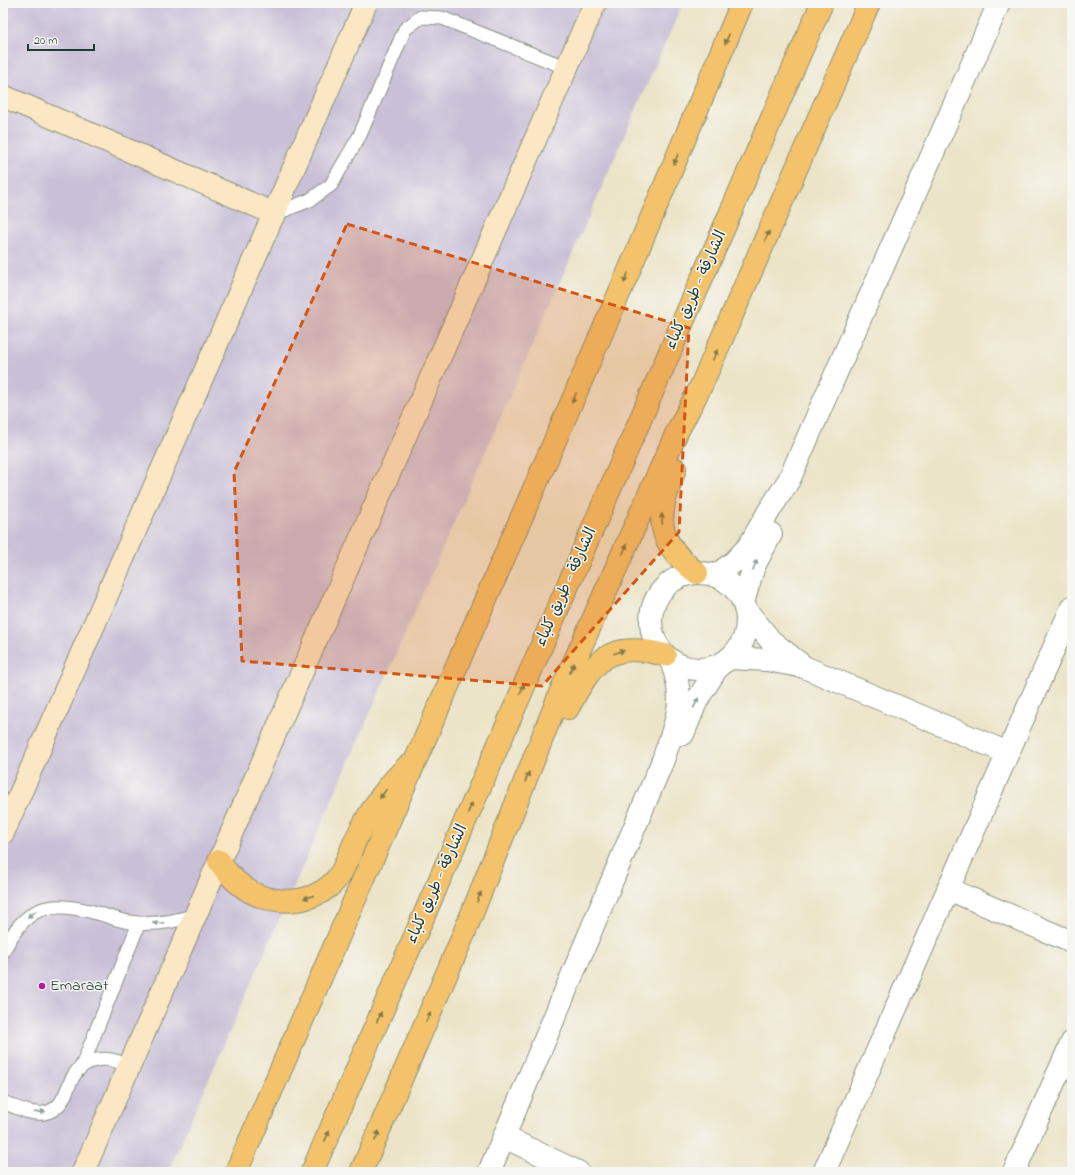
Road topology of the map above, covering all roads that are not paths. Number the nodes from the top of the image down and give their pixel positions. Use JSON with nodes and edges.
{"nodes":[{"id":1,"x":366,"y":3,"type":"edge"},
{"id":2,"x":595,"y":3,"type":"edge"},
{"id":3,"x":742,"y":3,"type":"edge"},
{"id":4,"x":822,"y":3,"type":"edge"},
{"id":5,"x":869,"y":3,"type":"edge"},
{"id":6,"x":1000,"y":3,"type":"edge"},
{"id":7,"x":567,"y":68,"type":"junction"},
{"id":8,"x":3,"y":96,"type":"edge"},
{"id":9,"x":275,"y":214,"type":"junction"},
{"id":10,"x":702,"y":386,"type":"junction"},
{"id":11,"x":789,"y":480,"type":"junction"},
{"id":12,"x":706,"y":574,"type":"junction"},
{"id":13,"x":744,"y":606,"type":"junction"},
{"id":14,"x":1072,"y":608,"type":"edge"},
{"id":15,"x":668,"y":658,"type":"junction"},
{"id":16,"x":724,"y":662,"type":"junction"},
{"id":17,"x":804,"y":667,"type":"junction"},
{"id":18,"x":541,"y":743,"type":"junction"},
{"id":19,"x":1008,"y":753,"type":"junction"},
{"id":20,"x":419,"y":756,"type":"junction"},
{"id":21,"x":663,"y":760,"type":"junction"},
{"id":22,"x":3,"y":833,"type":"edge"},
{"id":23,"x":219,"y":861,"type":"junction"},
{"id":24,"x":948,"y":889,"type":"junction"},
{"id":25,"x":196,"y":916,"type":"junction"},
{"id":26,"x":139,"y":923,"type":"junction"},
{"id":27,"x":1072,"y":942,"type":"edge"},
{"id":28,"x":3,"y":952,"type":"edge"},
{"id":29,"x":1072,"y":1042,"type":"edge"},
{"id":30,"x":82,"y":1066,"type":"junction"},
{"id":31,"x":129,"y":1067,"type":"junction"},
{"id":32,"x":3,"y":1102,"type":"edge"},
{"id":33,"x":504,"y":1136,"type":"junction"},
{"id":34,"x":83,"y":1172,"type":"edge"},
{"id":35,"x":236,"y":1172,"type":"edge"},
{"id":36,"x":312,"y":1172,"type":"edge"},
{"id":37,"x":361,"y":1172,"type":"edge"},
{"id":38,"x":488,"y":1172,"type":"edge"},
{"id":39,"x":578,"y":1172,"type":"edge"},
{"id":40,"x":824,"y":1172,"type":"edge"},
{"id":41,"x":1014,"y":1172,"type":"edge"}],
"edges":[{"from":1,"to":9,"type":"street"},
{"from":2,"to":7,"type":"street"},
{"from":3,"to":20,"type":"highway","one_way":true},
{"from":36,"to":4,"type":"highway","name":"الشارقة - طريق كلباء","one_way":true},
{"from":10,"to":5,"type":"highway","one_way":true},
{"from":6,"to":11,"type":"street"},
{"from":7,"to":9,"type":"lane"},
{"from":7,"to":23,"type":"street"},
{"from":8,"to":9,"type":"street"},
{"from":9,"to":22,"type":"street"},
{"from":12,"to":10,"type":"highway","one_way":true},
{"from":18,"to":10,"type":"highway","one_way":true},
{"from":11,"to":12,"type":"street"},
{"from":13,"to":11,"type":"street","one_way":true},
{"from":12,"to":13,"type":"street"},
{"from":12,"to":15,"type":"street"},
{"from":13,"to":16,"type":"street"},
{"from":13,"to":17,"type":"street"},
{"from":14,"to":19,"type":"street"},
{"from":15,"to":16,"type":"street"},
{"from":18,"to":15,"type":"highway","one_way":true},
{"from":15,"to":21,"type":"street"},
{"from":16,"to":17,"type":"street"},
{"from":21,"to":16,"type":"street","one_way":true},
{"from":17,"to":19,"type":"street"},
{"from":37,"to":18,"type":"highway","one_way":true},
{"from":19,"to":24,"type":"street"},
{"from":20,"to":23,"type":"highway","one_way":true},
{"from":20,"to":35,"type":"highway"},
{"from":21,"to":33,"type":"street"},
{"from":23,"to":25,"type":"street"},
{"from":24,"to":27,"type":"street"},
{"from":24,"to":40,"type":"street"},
{"from":25,"to":26,"type":"lane","one_way":true},
{"from":25,"to":31,"type":"street"},
{"from":26,"to":28,"type":"lane","one_way":true},
{"from":26,"to":30,"type":"lane"},
{"from":29,"to":41,"type":"street"},
{"from":30,"to":31,"type":"lane"},
{"from":32,"to":30,"type":"lane","one_way":true},
{"from":31,"to":34,"type":"street"},
{"from":33,"to":38,"type":"street"},
{"from":33,"to":39,"type":"street"}]}
